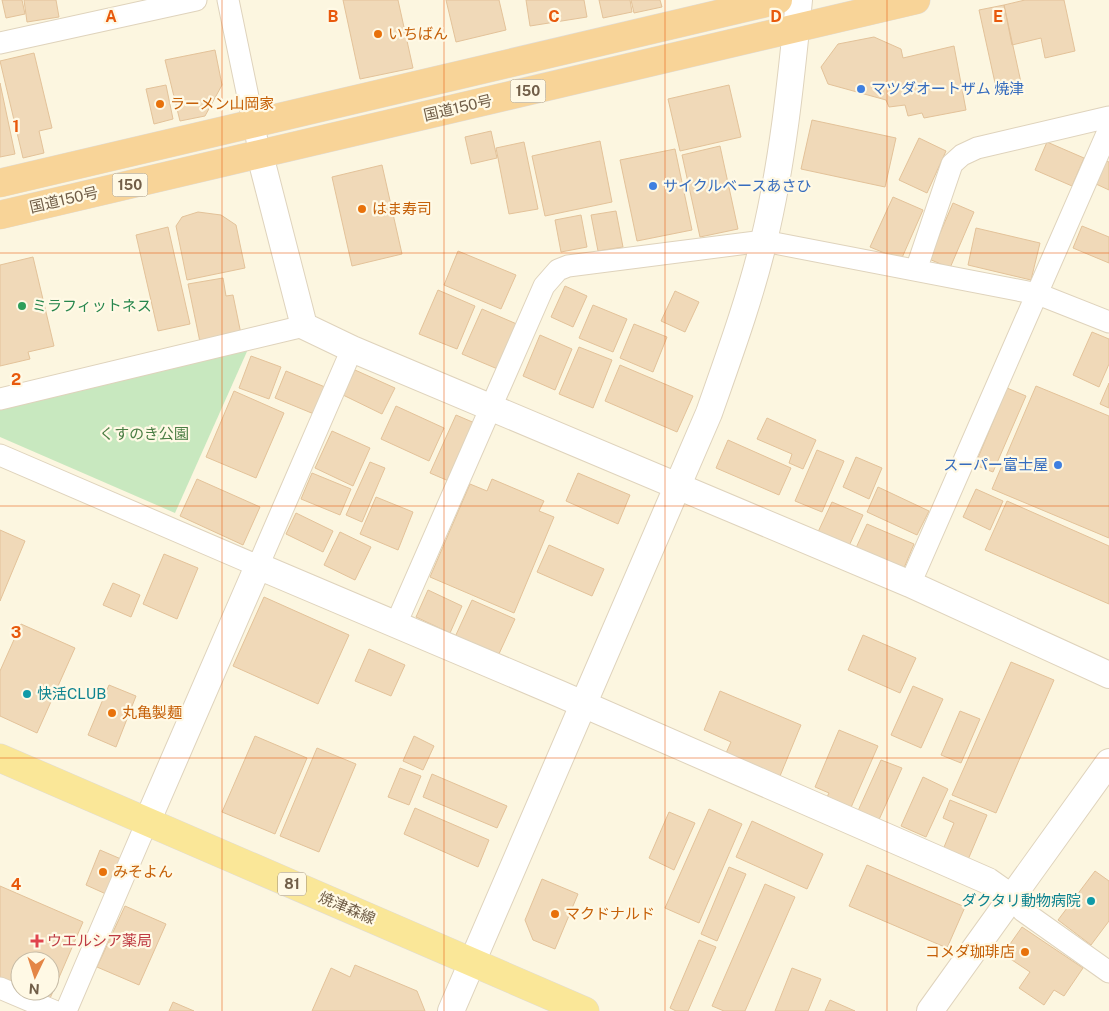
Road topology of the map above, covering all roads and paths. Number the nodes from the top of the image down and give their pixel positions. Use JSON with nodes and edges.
{"nodes":[{"id":1,"x":196,"y":0,"type":"edge"},
{"id":2,"x":228,"y":0,"type":"edge"},
{"id":3,"x":778,"y":0,"type":"edge"},
{"id":4,"x":799,"y":0,"type":"edge"},
{"id":5,"x":916,"y":0,"type":"edge"},
{"id":6,"x":796,"y":28,"type":"junction"},
{"id":7,"x":1,"y":39,"type":"edge"},
{"id":8,"x":1109,"y":118,"type":"edge"},
{"id":9,"x":253,"y":122,"type":"junction"},
{"id":10,"x":1109,"y":130,"type":"edge"},
{"id":11,"x":260,"y":155,"type":"junction"},
{"id":12,"x":0,"y":183,"type":"edge"},
{"id":13,"x":0,"y":215,"type":"edge"},
{"id":14,"x":764,"y":241,"type":"junction"},
{"id":15,"x":916,"y":270,"type":"junction"},
{"id":16,"x":1038,"y":294,"type":"junction"},
{"id":17,"x":1109,"y":322,"type":"edge"},
{"id":18,"x":304,"y":326,"type":"junction"},
{"id":19,"x":352,"y":349,"type":"junction"},
{"id":20,"x":0,"y":400,"type":"edge"},
{"id":21,"x":492,"y":407,"type":"junction"},
{"id":22,"x":0,"y":455,"type":"edge"},
{"id":23,"x":678,"y":486,"type":"junction"},
{"id":24,"x":258,"y":566,"type":"junction"},
{"id":25,"x":910,"y":584,"type":"junction"},
{"id":26,"x":396,"y":624,"type":"junction"},
{"id":27,"x":1109,"y":675,"type":"edge"},
{"id":28,"x":584,"y":704,"type":"junction"},
{"id":29,"x":0,"y":758,"type":"edge"},
{"id":30,"x":1109,"y":762,"type":"edge"},
{"id":31,"x":147,"y":822,"type":"junction"},
{"id":32,"x":1012,"y":898,"type":"junction"},
{"id":33,"x":472,"y":962,"type":"junction"},
{"id":34,"x":1109,"y":972,"type":"edge"},
{"id":35,"x":0,"y":988,"type":"edge"},
{"id":36,"x":54,"y":1011,"type":"edge"},
{"id":37,"x":66,"y":1011,"type":"edge"},
{"id":38,"x":451,"y":1011,"type":"edge"},
{"id":39,"x":585,"y":1011,"type":"edge"},
{"id":40,"x":930,"y":1011,"type":"edge"}],
"edges":[{"from":1,"to":7,"type":"street"},
{"from":2,"to":9,"type":"street"},
{"from":3,"to":9,"type":"highway","name":"国道150号","number":"150"},
{"from":4,"to":6,"type":"street"},
{"from":5,"to":6,"type":"highway","name":"国道150号","number":"150"},
{"from":6,"to":11,"type":"highway","name":"国道150号","number":"150"},
{"from":6,"to":14,"type":"street"},
{"from":8,"to":15,"type":"street"},
{"from":9,"to":11,"type":"street"},
{"from":9,"to":12,"type":"highway","name":"国道150号","number":"150"},
{"from":10,"to":16,"type":"street"},
{"from":11,"to":13,"type":"highway","name":"国道150号","number":"150"},
{"from":11,"to":18,"type":"street"},
{"from":14,"to":15,"type":"street"},
{"from":14,"to":21,"type":"street"},
{"from":14,"to":23,"type":"street"},
{"from":15,"to":16,"type":"street"},
{"from":16,"to":17,"type":"street"},
{"from":16,"to":25,"type":"street"},
{"from":18,"to":19,"type":"street"},
{"from":18,"to":20,"type":"street"},
{"from":19,"to":21,"type":"street"},
{"from":19,"to":24,"type":"street"},
{"from":21,"to":23,"type":"street"},
{"from":21,"to":26,"type":"street"},
{"from":22,"to":24,"type":"street"},
{"from":23,"to":25,"type":"street"},
{"from":23,"to":28,"type":"street"},
{"from":24,"to":26,"type":"street"},
{"from":24,"to":31,"type":"street"},
{"from":25,"to":27,"type":"street"},
{"from":26,"to":28,"type":"street"},
{"from":28,"to":32,"type":"street"},
{"from":28,"to":33,"type":"street"},
{"from":29,"to":31,"type":"main road","name":"焼津森線","number":"81"},
{"from":30,"to":32,"type":"street"},
{"from":31,"to":33,"type":"main road","name":"焼津森線","number":"81"},
{"from":31,"to":37,"type":"street"},
{"from":32,"to":34,"type":"street"},
{"from":32,"to":40,"type":"street"},
{"from":33,"to":38,"type":"street"},
{"from":33,"to":39,"type":"main road","name":"焼津森線","number":"81"},
{"from":35,"to":36,"type":"street"}]}
